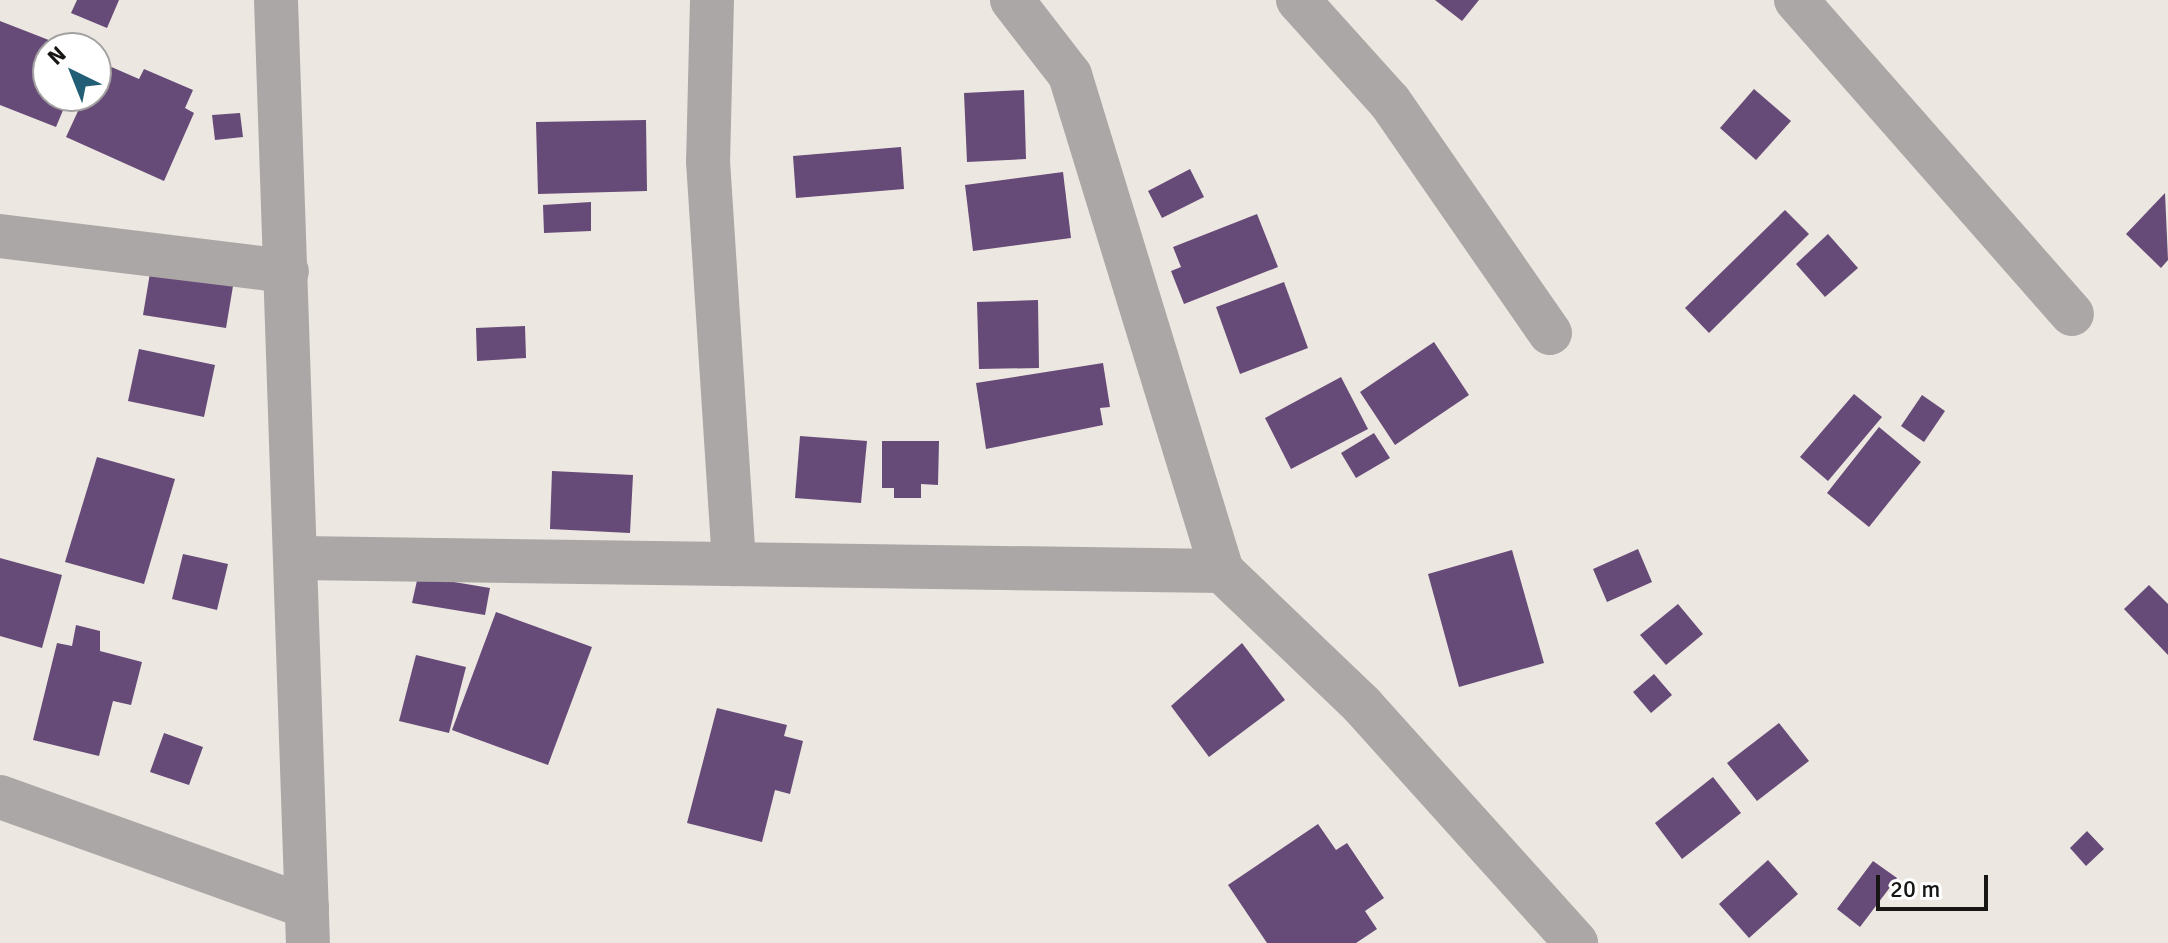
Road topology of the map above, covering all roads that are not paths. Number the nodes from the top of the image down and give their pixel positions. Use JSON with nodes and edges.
{"nodes":[{"id":1,"x":276,"y":0,"type":"edge"},
{"id":2,"x":712,"y":0,"type":"edge"},
{"id":3,"x":1012,"y":0,"type":"edge"},
{"id":4,"x":1298,"y":0,"type":"edge"},
{"id":5,"x":1796,"y":0,"type":"edge"},
{"id":6,"x":0,"y":236,"type":"edge"},
{"id":7,"x":287,"y":271,"type":"junction"},
{"id":8,"x":2072,"y":314,"type":"dead end"},
{"id":9,"x":1550,"y":333,"type":"dead end"},
{"id":10,"x":300,"y":558,"type":"junction"},
{"id":11,"x":734,"y":564,"type":"junction"},
{"id":12,"x":1222,"y":571,"type":"junction"},
{"id":13,"x":0,"y":797,"type":"edge"},
{"id":14,"x":307,"y":925,"type":"edge"},
{"id":15,"x":1576,"y":943,"type":"edge"}],
"edges":[{"from":1,"to":7,"type":"street"},
{"from":2,"to":11,"type":"street"},
{"from":3,"to":12,"type":"street"},
{"from":4,"to":9,"type":"street"},
{"from":5,"to":8,"type":"street"},
{"from":6,"to":7,"type":"street"},
{"from":7,"to":10,"type":"street"},
{"from":10,"to":11,"type":"street"},
{"from":10,"to":14,"type":"street"},
{"from":11,"to":12,"type":"street"},
{"from":12,"to":15,"type":"street"},
{"from":13,"to":14,"type":"street"}]}
